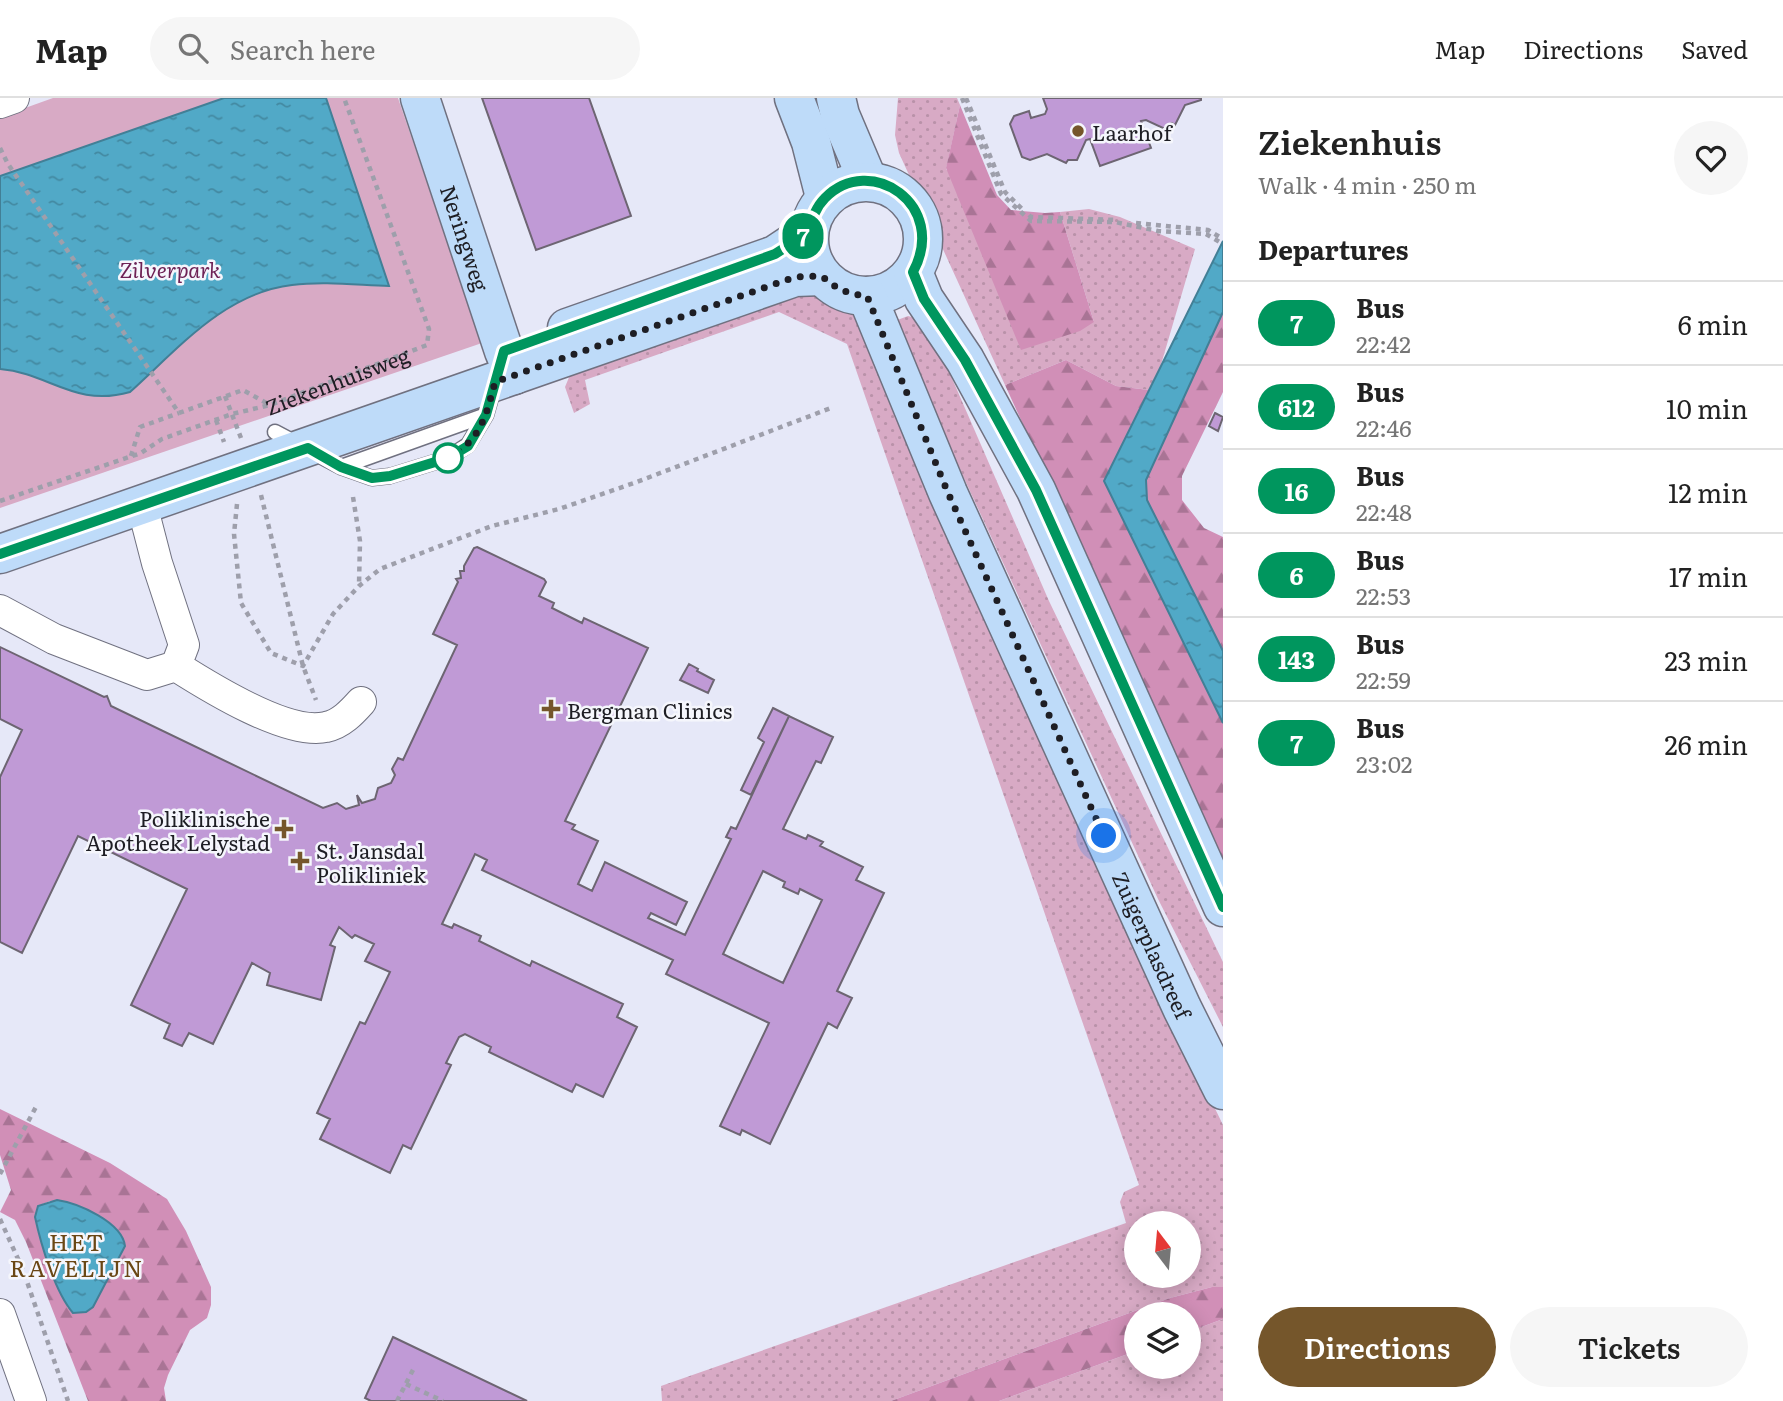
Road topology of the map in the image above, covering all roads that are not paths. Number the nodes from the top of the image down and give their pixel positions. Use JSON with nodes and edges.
{"nodes":[{"id":1,"x":14,"y":98,"type":"edge"},
{"id":2,"x":420,"y":98,"type":"edge"},
{"id":3,"x":794,"y":98,"type":"edge"},
{"id":4,"x":836,"y":98,"type":"edge"},
{"id":5,"x":0,"y":103,"type":"edge"},
{"id":6,"x":868,"y":181,"type":"junction"},
{"id":7,"x":825,"y":197,"type":"junction"},
{"id":8,"x":808,"y":233,"type":"junction"},
{"id":9,"x":913,"y":272,"type":"junction"},
{"id":10,"x":822,"y":276,"type":"junction"},
{"id":11,"x":867,"y":296,"type":"junction"},
{"id":12,"x":500,"y":381,"type":"junction"},
{"id":13,"x":251,"y":439,"type":"junction"},
{"id":14,"x":341,"y":467,"type":"junction"},
{"id":15,"x":142,"y":505,"type":"junction"},
{"id":16,"x":0,"y":529,"type":"edge"},
{"id":17,"x":0,"y":554,"type":"edge"},
{"id":18,"x":0,"y":610,"type":"edge"},
{"id":19,"x":176,"y":666,"type":"junction"},
{"id":20,"x":361,"y":702,"type":"dead end"},
{"id":21,"x":1223,"y":907,"type":"edge"},
{"id":22,"x":1223,"y":1090,"type":"edge"},
{"id":23,"x":0,"y":1314,"type":"edge"},
{"id":24,"x":31,"y":1401,"type":"edge"}],
"edges":[{"from":1,"to":5,"type":"street"},
{"from":2,"to":12,"type":"main road","name":"Neringweg"},
{"from":3,"to":7,"type":"main road"},
{"from":4,"to":6,"type":"main road"},
{"from":6,"to":7,"type":"main road"},
{"from":6,"to":9,"type":"main road"},
{"from":7,"to":8,"type":"main road"},
{"from":8,"to":10,"type":"main road"},
{"from":8,"to":12,"type":"main road","name":"Ziekenhuisweg"},
{"from":9,"to":11,"type":"main road"},
{"from":9,"to":21,"type":"main road"},
{"from":10,"to":11,"type":"main road"},
{"from":10,"to":12,"type":"main road","name":"Ziekenhuisweg"},
{"from":11,"to":22,"type":"main road","name":"Zuigerplasdreef"},
{"from":12,"to":13,"type":"main road","name":"Ziekenhuisweg"},
{"from":12,"to":14,"type":"lane","name":"Ziekenhuisweg"},
{"from":12,"to":14,"type":"lane"},
{"from":13,"to":14,"type":"lane"},
{"from":13,"to":15,"type":"main road","name":"Ziekenhuisweg"},
{"from":13,"to":16,"type":"main road","name":"Ziekenhuisweg"},
{"from":15,"to":17,"type":"main road","name":"Ziekenhuisweg"},
{"from":15,"to":19,"type":"street"},
{"from":18,"to":19,"type":"street"},
{"from":19,"to":20,"type":"street"},
{"from":23,"to":24,"type":"street"}]}
